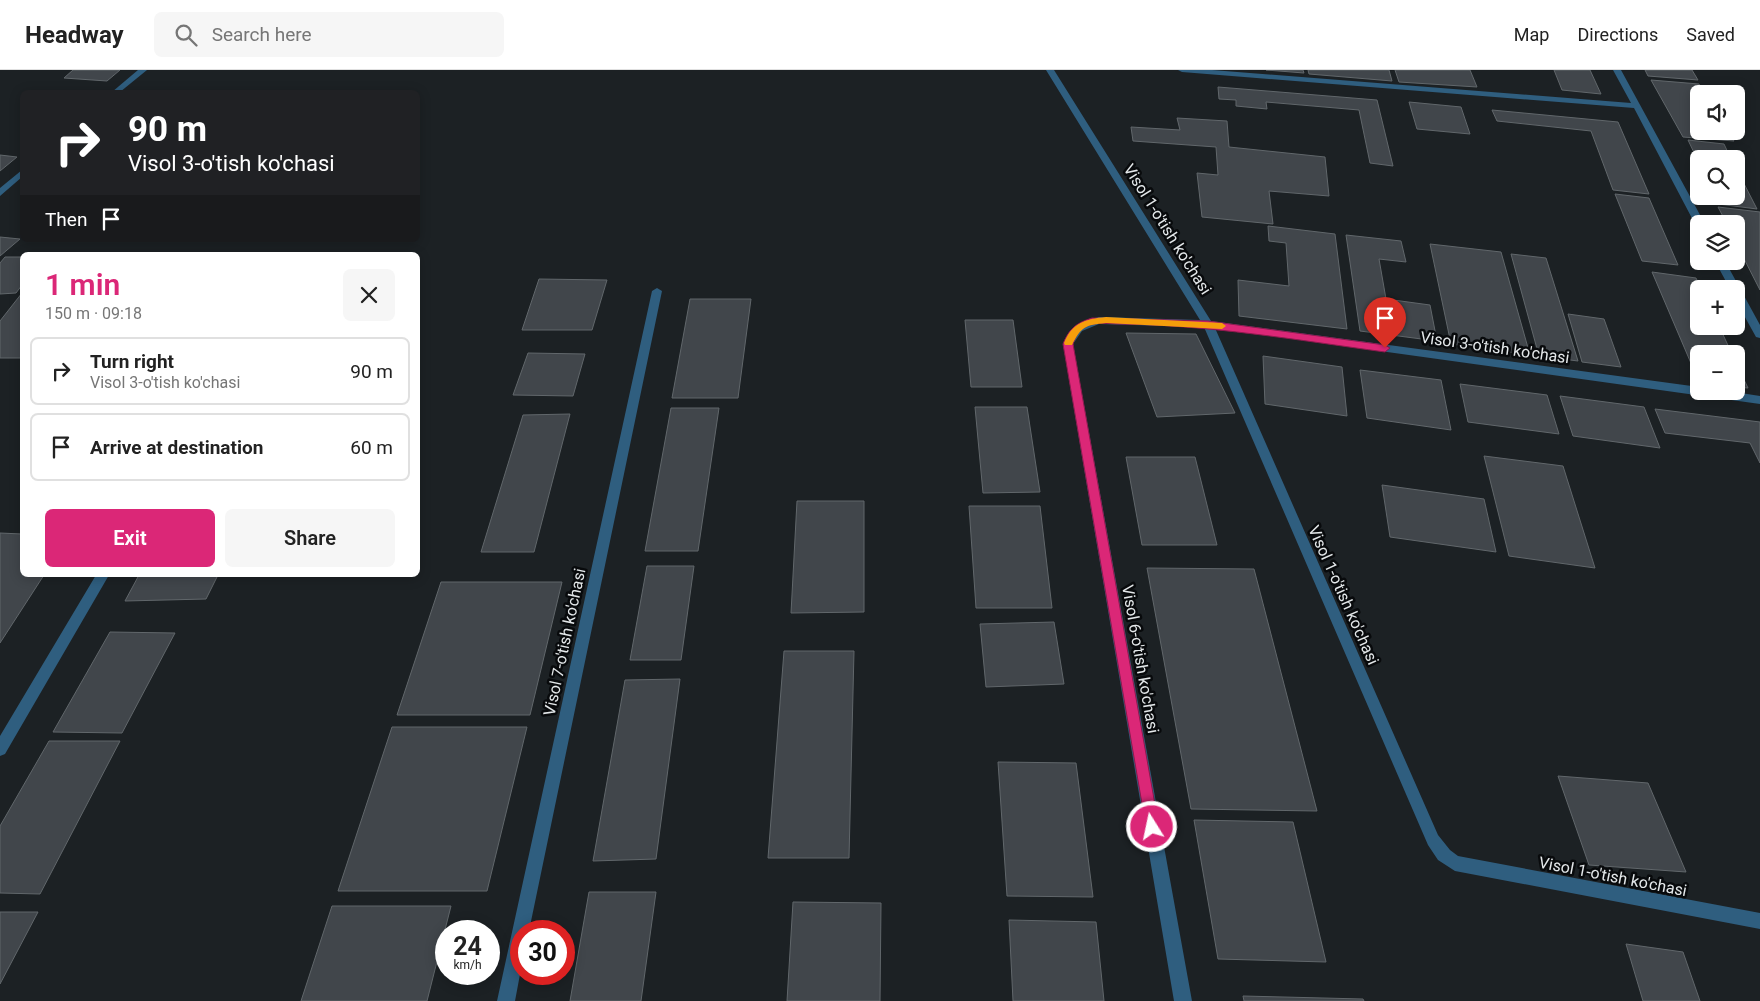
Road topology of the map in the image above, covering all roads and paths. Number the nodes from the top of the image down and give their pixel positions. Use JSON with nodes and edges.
{"nodes":[{"id":1,"x":143,"y":70,"type":"edge"},
{"id":2,"x":1050,"y":70,"type":"edge"},
{"id":3,"x":1182,"y":70,"type":"edge"},
{"id":4,"x":1617,"y":70,"type":"edge"},
{"id":5,"x":118,"y":90,"type":"edge"},
{"id":6,"x":1635,"y":106,"type":"junction"},
{"id":7,"x":20,"y":175,"type":"edge"},
{"id":8,"x":0,"y":194,"type":"edge"},
{"id":9,"x":1695,"y":215,"type":"edge"},
{"id":10,"x":657,"y":291,"type":"dead end"},
{"id":11,"x":1745,"y":306,"type":"edge"},
{"id":12,"x":1208,"y":324,"type":"junction"},
{"id":13,"x":1079,"y":326,"type":"joint"},
{"id":14,"x":1760,"y":334,"type":"edge"},
{"id":15,"x":1690,"y":390,"type":"edge"},
{"id":16,"x":1745,"y":398,"type":"edge"},
{"id":17,"x":1760,"y":400,"type":"edge"},
{"id":18,"x":102,"y":577,"type":"edge"},
{"id":19,"x":0,"y":749,"type":"edge"},
{"id":20,"x":1760,"y":921,"type":"edge"},
{"id":21,"x":506,"y":1001,"type":"edge"},
{"id":22,"x":1183,"y":1001,"type":"edge"}],
"edges":[{"from":1,"to":5,"type":"street"},
{"from":2,"to":12,"type":"street","name":"Visol 1-o'tish ko'chasi"},
{"from":3,"to":6,"type":"street"},
{"from":4,"to":6,"type":"street"},
{"from":6,"to":9,"type":"street"},
{"from":7,"to":8,"type":"street"},
{"from":10,"to":21,"type":"street","name":"Visol 7-o'tish ko'chasi"},
{"from":11,"to":14,"type":"street"},
{"from":12,"to":13,"type":"street","name":"Visol 3-o'tish ko'chasi"},
{"from":12,"to":15,"type":"street","name":"Visol 3-o'tish ko'chasi"},
{"from":12,"to":20,"type":"street","name":"Visol 1-o'tish ko'chasi"},
{"from":13,"to":22,"type":"street","name":"Visol 6-o'tish ko'chasi"},
{"from":16,"to":17,"type":"street","name":"Visol 3-o'tish ko'chasi"},
{"from":18,"to":19,"type":"street"}]}
